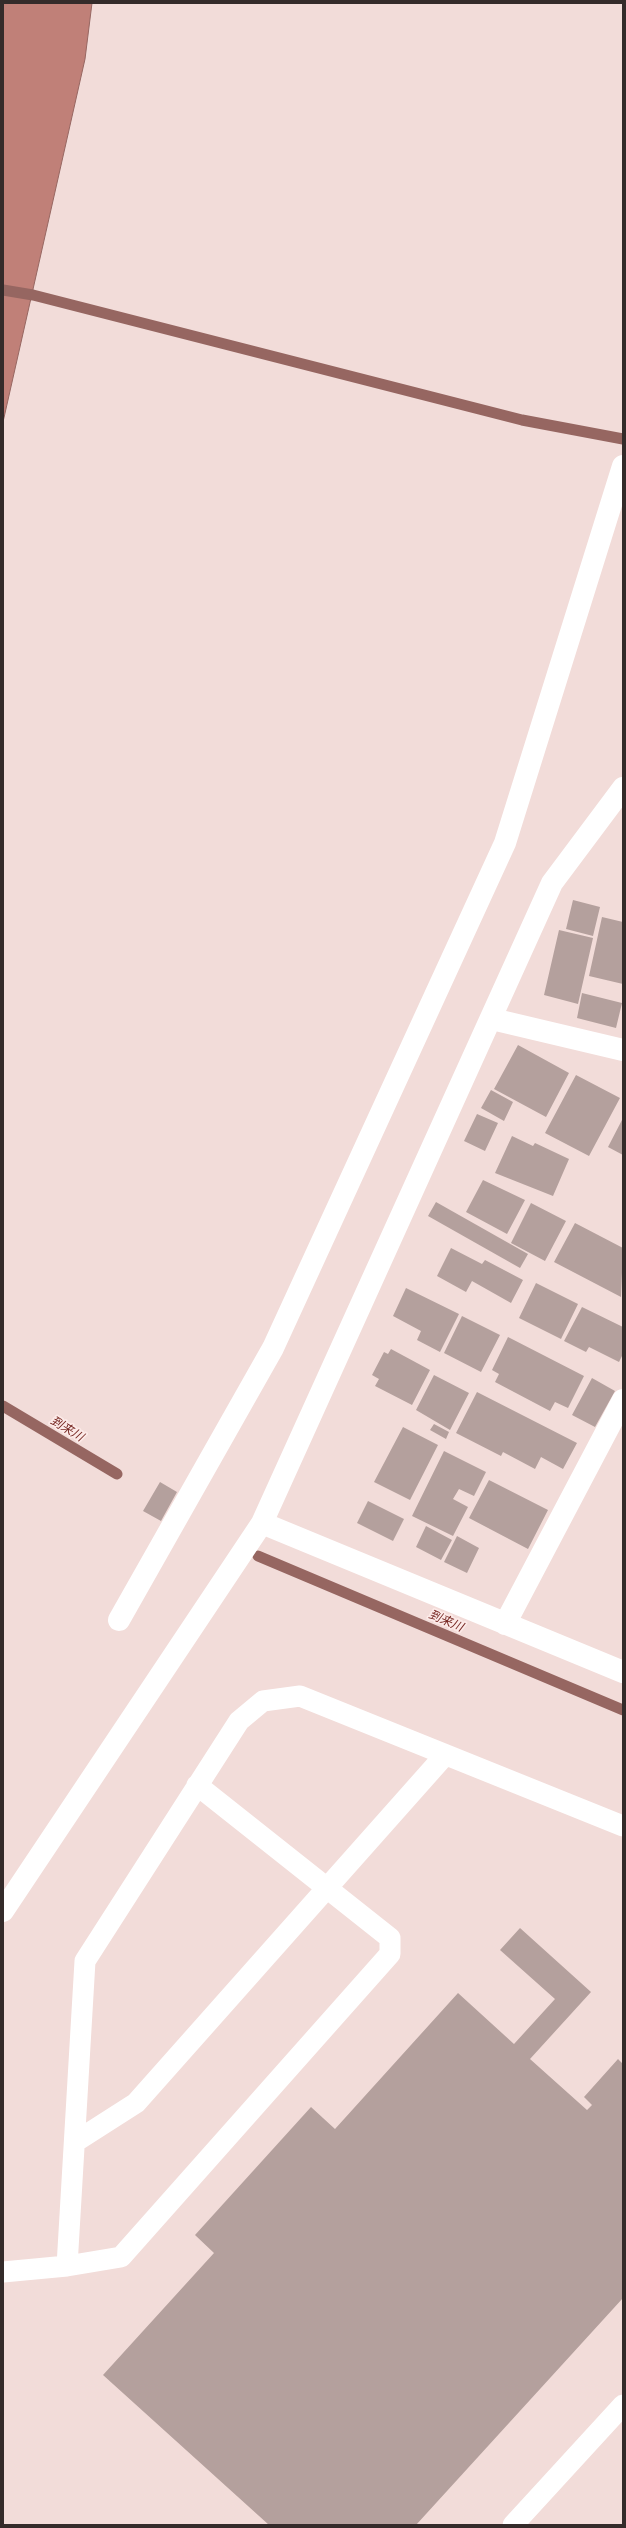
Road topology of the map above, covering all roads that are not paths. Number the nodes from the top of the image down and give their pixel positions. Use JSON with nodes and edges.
{"nodes":[{"id":1,"x":623,"y":466,"type":"edge"},
{"id":2,"x":623,"y":788,"type":"edge"},
{"id":3,"x":492,"y":1019,"type":"junction"},
{"id":4,"x":623,"y":1050,"type":"edge"},
{"id":5,"x":623,"y":1400,"type":"edge"},
{"id":6,"x":262,"y":1523,"type":"junction"},
{"id":7,"x":119,"y":1620,"type":"dead end"},
{"id":8,"x":505,"y":1624,"type":"junction"},
{"id":9,"x":623,"y":1672,"type":"edge"},
{"id":10,"x":445,"y":1754,"type":"junction"},
{"id":11,"x":197,"y":1785,"type":"junction"},
{"id":12,"x":623,"y":1826,"type":"edge"},
{"id":13,"x":328,"y":1889,"type":"junction"},
{"id":14,"x":3,"y":1911,"type":"edge"},
{"id":15,"x":75,"y":2142,"type":"junction"},
{"id":16,"x":67,"y":2266,"type":"junction"},
{"id":17,"x":3,"y":2272,"type":"edge"},
{"id":18,"x":623,"y":2405,"type":"edge"},
{"id":19,"x":513,"y":2525,"type":"edge"}],
"edges":[{"from":1,"to":7,"type":"street"},
{"from":2,"to":3,"type":"street"},
{"from":3,"to":4,"type":"street"},
{"from":3,"to":6,"type":"street"},
{"from":5,"to":8,"type":"street"},
{"from":6,"to":8,"type":"street"},
{"from":6,"to":14,"type":"street"},
{"from":8,"to":9,"type":"street"},
{"from":10,"to":11,"type":"lane"},
{"from":10,"to":12,"type":"lane"},
{"from":10,"to":13,"type":"lane"},
{"from":11,"to":13,"type":"lane"},
{"from":11,"to":15,"type":"lane"},
{"from":13,"to":15,"type":"lane"},
{"from":13,"to":16,"type":"lane"},
{"from":15,"to":16,"type":"lane"},
{"from":16,"to":17,"type":"lane"},
{"from":18,"to":19,"type":"lane"}]}
